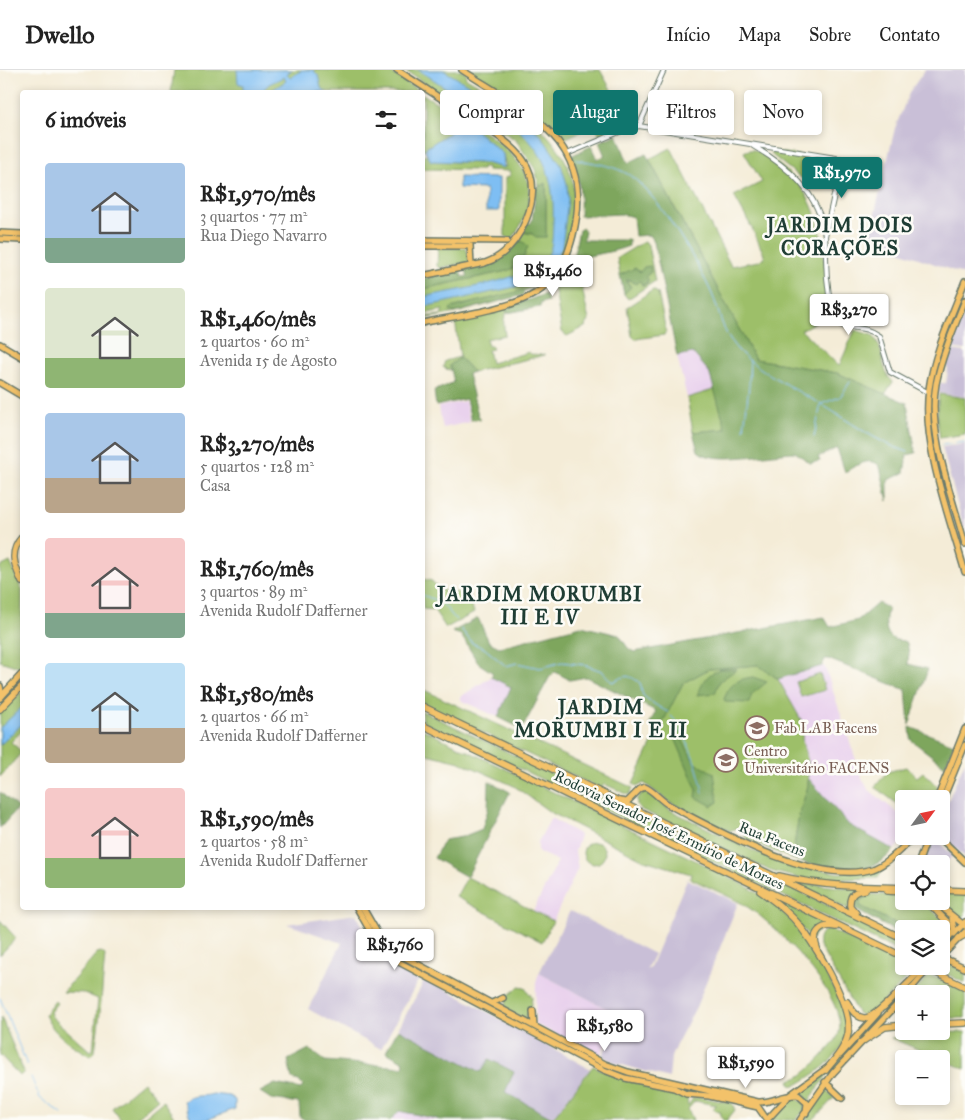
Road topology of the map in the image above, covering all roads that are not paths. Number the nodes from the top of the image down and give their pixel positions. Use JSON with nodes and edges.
{"nodes":[{"id":1,"x":397,"y":70,"type":"edge"},
{"id":2,"x":462,"y":70,"type":"edge"},
{"id":3,"x":664,"y":70,"type":"edge"},
{"id":4,"x":639,"y":126,"type":"junction"},
{"id":5,"x":751,"y":144,"type":"junction"},
{"id":6,"x":771,"y":148,"type":"junction"},
{"id":7,"x":567,"y":154,"type":"junction"},
{"id":8,"x":768,"y":155,"type":"junction"},
{"id":9,"x":819,"y":216,"type":"junction"},
{"id":10,"x":829,"y":216,"type":"junction"},
{"id":11,"x":0,"y":233,"type":"edge"},
{"id":12,"x":20,"y":234,"type":"edge"},
{"id":13,"x":825,"y":236,"type":"junction"},
{"id":14,"x":0,"y":239,"type":"edge"},
{"id":15,"x":20,"y":240,"type":"edge"},
{"id":16,"x":425,"y":240,"type":"edge"},
{"id":17,"x":507,"y":241,"type":"dead end"},
{"id":18,"x":470,"y":243,"type":"junction"},
{"id":19,"x":425,"y":246,"type":"edge"},
{"id":20,"x":471,"y":266,"type":"junction"},
{"id":21,"x":425,"y":275,"type":"edge"},
{"id":22,"x":965,"y":281,"type":"edge"},
{"id":23,"x":963,"y":290,"type":"edge"},
{"id":24,"x":965,"y":301,"type":"edge"},
{"id":25,"x":425,"y":322,"type":"edge"},
{"id":26,"x":0,"y":344,"type":"edge"},
{"id":27,"x":20,"y":356,"type":"edge"},
{"id":28,"x":0,"y":383,"type":"edge"},
{"id":29,"x":936,"y":385,"type":"junction"},
{"id":30,"x":928,"y":393,"type":"junction"},
{"id":31,"x":20,"y":395,"type":"edge"},
{"id":32,"x":942,"y":487,"type":"junction"},
{"id":33,"x":956,"y":510,"type":"junction"},
{"id":34,"x":20,"y":540,"type":"edge"},
{"id":35,"x":965,"y":544,"type":"edge"},
{"id":36,"x":965,"y":572,"type":"edge"},
{"id":37,"x":20,"y":578,"type":"edge"},
{"id":38,"x":20,"y":677,"type":"edge"},
{"id":39,"x":0,"y":686,"type":"edge"},
{"id":40,"x":20,"y":689,"type":"edge"},
{"id":41,"x":1,"y":697,"type":"edge"},
{"id":42,"x":425,"y":707,"type":"edge"},
{"id":43,"x":0,"y":709,"type":"edge"},
{"id":44,"x":425,"y":726,"type":"edge"},
{"id":45,"x":965,"y":729,"type":"edge"},
{"id":46,"x":965,"y":745,"type":"edge"},
{"id":47,"x":948,"y":772,"type":"junction"},
{"id":48,"x":941,"y":790,"type":"edge"},
{"id":49,"x":946,"y":790,"type":"edge"},
{"id":50,"x":946,"y":790,"type":"edge"},
{"id":51,"x":636,"y":794,"type":"junction"},
{"id":52,"x":614,"y":800,"type":"junction"},
{"id":53,"x":645,"y":815,"type":"junction"},
{"id":54,"x":904,"y":845,"type":"edge"},
{"id":55,"x":947,"y":845,"type":"edge"},
{"id":56,"x":965,"y":862,"type":"edge"},
{"id":57,"x":760,"y":869,"type":"junction"},
{"id":58,"x":747,"y":881,"type":"junction"},
{"id":59,"x":895,"y":888,"type":"edge"},
{"id":60,"x":950,"y":890,"type":"edge"},
{"id":61,"x":965,"y":891,"type":"edge"},
{"id":62,"x":895,"y":892,"type":"edge"},
{"id":63,"x":358,"y":910,"type":"edge"},
{"id":64,"x":364,"y":910,"type":"edge"},
{"id":65,"x":935,"y":910,"type":"edge"},
{"id":66,"x":944,"y":910,"type":"edge"},
{"id":67,"x":948,"y":914,"type":"junction"},
{"id":68,"x":945,"y":920,"type":"edge"},
{"id":69,"x":873,"y":924,"type":"junction"},
{"id":70,"x":964,"y":924,"type":"edge"},
{"id":71,"x":852,"y":933,"type":"junction"},
{"id":72,"x":895,"y":935,"type":"edge"},
{"id":73,"x":950,"y":935,"type":"edge"},
{"id":74,"x":963,"y":935,"type":"edge"},
{"id":75,"x":950,"y":939,"type":"edge"},
{"id":76,"x":950,"y":948,"type":"edge"},
{"id":77,"x":389,"y":952,"type":"junction"},
{"id":78,"x":895,"y":954,"type":"edge"},
{"id":79,"x":950,"y":961,"type":"edge"},
{"id":80,"x":965,"y":968,"type":"edge"},
{"id":81,"x":919,"y":975,"type":"joint"},
{"id":82,"x":941,"y":975,"type":"edge"},
{"id":83,"x":914,"y":985,"type":"edge"},
{"id":84,"x":965,"y":987,"type":"edge"},
{"id":85,"x":503,"y":998,"type":"dead end"},
{"id":86,"x":491,"y":1004,"type":"junction"},
{"id":87,"x":886,"y":1004,"type":"junction"},
{"id":88,"x":895,"y":1006,"type":"edge"},
{"id":89,"x":533,"y":1011,"type":"dead end"},
{"id":90,"x":950,"y":1022,"type":"edge"},
{"id":91,"x":965,"y":1022,"type":"edge"},
{"id":92,"x":534,"y":1026,"type":"junction"},
{"id":93,"x":895,"y":1026,"type":"edge"},
{"id":94,"x":860,"y":1043,"type":"junction"},
{"id":95,"x":826,"y":1070,"type":"junction"},
{"id":96,"x":825,"y":1082,"type":"junction"},
{"id":97,"x":682,"y":1085,"type":"junction"},
{"id":98,"x":698,"y":1088,"type":"junction"},
{"id":99,"x":681,"y":1092,"type":"junction"},
{"id":100,"x":695,"y":1095,"type":"junction"},
{"id":101,"x":790,"y":1095,"type":"junction"},
{"id":102,"x":842,"y":1098,"type":"dead end"},
{"id":103,"x":806,"y":1112,"type":"junction"},
{"id":104,"x":769,"y":1119,"type":"edge"},
{"id":105,"x":800,"y":1120,"type":"edge"}],
"edges":[{"from":1,"to":20,"type":"main road"},
{"from":2,"to":7,"type":"main road"},
{"from":3,"to":4,"type":"street"},
{"from":4,"to":5,"type":"street"},
{"from":4,"to":7,"type":"street"},
{"from":5,"to":6,"type":"street"},
{"from":5,"to":8,"type":"street"},
{"from":6,"to":8,"type":"street"},
{"from":6,"to":10,"type":"street"},
{"from":7,"to":25,"type":"main road"},
{"from":8,"to":9,"type":"street"},
{"from":9,"to":10,"type":"street"},
{"from":9,"to":13,"type":"street"},
{"from":10,"to":13,"type":"street"},
{"from":11,"to":12,"type":"main road"},
{"from":13,"to":30,"type":"street"},
{"from":14,"to":15,"type":"main road"},
{"from":16,"to":18,"type":"main road"},
{"from":17,"to":18,"type":"main road"},
{"from":18,"to":19,"type":"main road"},
{"from":18,"to":20,"type":"main road"},
{"from":20,"to":21,"type":"main road"},
{"from":22,"to":23,"type":"main road"},
{"from":23,"to":30,"type":"main road"},
{"from":24,"to":29,"type":"main road"},
{"from":26,"to":27,"type":"main road"},
{"from":28,"to":31,"type":"main road"},
{"from":29,"to":30,"type":"main road"},
{"from":29,"to":33,"type":"main road"},
{"from":30,"to":32,"type":"main road"},
{"from":32,"to":33,"type":"main road"},
{"from":32,"to":36,"type":"main road"},
{"from":33,"to":35,"type":"main road"},
{"from":34,"to":37,"type":"highway"},
{"from":38,"to":41,"type":"highway"},
{"from":39,"to":41,"type":"main road"},
{"from":40,"to":43,"type":"highway"},
{"from":42,"to":52,"type":"highway","name":"Rodovia Senador José Ermírio de Moraes"},
{"from":44,"to":58,"type":"highway","name":"Rodovia Senador José Ermírio de Moraes"},
{"from":45,"to":47,"type":"main road"},
{"from":46,"to":50,"type":"main road"},
{"from":47,"to":48,"type":"main road"},
{"from":47,"to":49,"type":"main road"},
{"from":51,"to":52,"type":"main road","name":"Rua Facens"},
{"from":51,"to":53,"type":"main road"},
{"from":51,"to":54,"type":"main road","name":"Rua Facens"},
{"from":52,"to":53,"type":"highway","name":"Rodovia Senador José Ermírio de Moraes"},
{"from":53,"to":57,"type":"highway","name":"Rodovia Senador José Ermírio de Moraes"},
{"from":55,"to":56,"type":"main road"},
{"from":57,"to":59,"type":"highway"},
{"from":57,"to":69,"type":"highway","name":"Rodovia Senador José Ermírio de Moraes"},
{"from":58,"to":71,"type":"highway","name":"Rodovia Senador José Ermírio de Moraes"},
{"from":58,"to":95,"type":"highway"},
{"from":60,"to":61,"type":"highway"},
{"from":62,"to":69,"type":"highway"},
{"from":63,"to":77,"type":"main road"},
{"from":64,"to":77,"type":"main road"},
{"from":65,"to":68,"type":"highway"},
{"from":66,"to":67,"type":"main road"},
{"from":67,"to":70,"type":"main road"},
{"from":67,"to":73,"type":"main road"},
{"from":69,"to":72,"type":"highway","name":"Rodovia Senador José Ermírio de Moraes"},
{"from":70,"to":75,"type":"main road"},
{"from":71,"to":78,"type":"highway","name":"Rodovia Senador José Ermírio de Moraes"},
{"from":71,"to":87,"type":"highway"},
{"from":74,"to":76,"type":"main road"},
{"from":77,"to":86,"type":"main road"},
{"from":77,"to":99,"type":"main road"},
{"from":79,"to":80,"type":"highway"},
{"from":81,"to":83,"type":"main road"},
{"from":81,"to":87,"type":"main road"},
{"from":82,"to":84,"type":"highway"},
{"from":85,"to":86,"type":"main road"},
{"from":86,"to":92,"type":"main road"},
{"from":87,"to":95,"type":"main road"},
{"from":88,"to":94,"type":"main road"},
{"from":89,"to":92,"type":"main road"},
{"from":90,"to":91,"type":"highway"},
{"from":92,"to":97,"type":"main road"},
{"from":93,"to":94,"type":"highway"},
{"from":94,"to":96,"type":"main road"},
{"from":95,"to":101,"type":"main road"},
{"from":96,"to":102,"type":"main road"},
{"from":96,"to":103,"type":"main road"},
{"from":97,"to":98,"type":"main road"},
{"from":97,"to":99,"type":"main road"},
{"from":98,"to":100,"type":"main road"},
{"from":98,"to":101,"type":"main road"},
{"from":99,"to":100,"type":"main road"},
{"from":100,"to":104,"type":"main road"},
{"from":101,"to":103,"type":"main road"},
{"from":101,"to":104,"type":"main road"},
{"from":103,"to":105,"type":"main road"}]}
